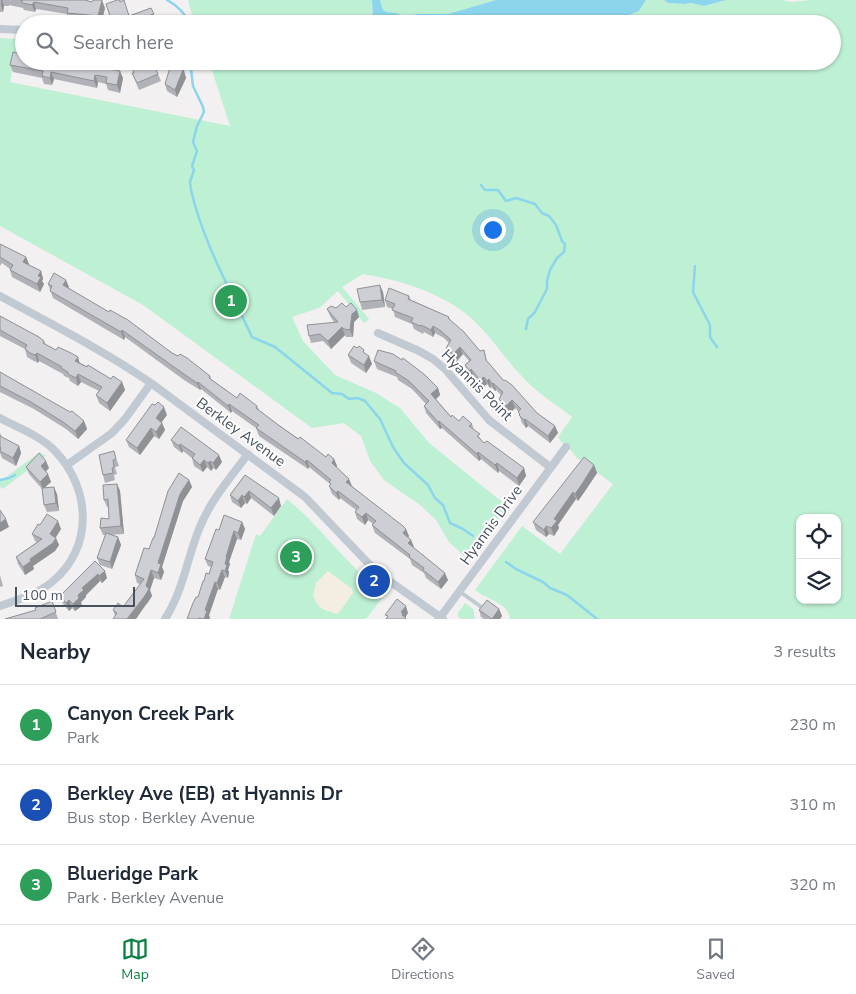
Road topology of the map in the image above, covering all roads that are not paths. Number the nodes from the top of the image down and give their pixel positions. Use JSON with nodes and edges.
{"nodes":[{"id":1,"x":0,"y":29,"type":"edge"},
{"id":2,"x":15,"y":30,"type":"edge"},
{"id":3,"x":0,"y":296,"type":"edge"},
{"id":4,"x":378,"y":333,"type":"dead end"},
{"id":5,"x":151,"y":383,"type":"junction"},
{"id":6,"x":0,"y":418,"type":"edge"},
{"id":7,"x":566,"y":447,"type":"dead end"},
{"id":8,"x":248,"y":454,"type":"junction"},
{"id":9,"x":67,"y":465,"type":"junction"},
{"id":10,"x":550,"y":468,"type":"junction"},
{"id":11,"x":459,"y":591,"type":"junction"},
{"id":12,"x":0,"y":606,"type":"edge"},
{"id":13,"x":484,"y":609,"type":"edge"},
{"id":14,"x":441,"y":618,"type":"edge"},
{"id":15,"x":165,"y":619,"type":"edge"}],
"edges":[{"from":1,"to":2,"type":"street"},
{"from":3,"to":5,"type":"street","name":"Berkley Avenue"},
{"from":4,"to":10,"type":"street","name":"Hyannis Point"},
{"from":5,"to":8,"type":"street","name":"Berkley Avenue"},
{"from":5,"to":9,"type":"street"},
{"from":6,"to":9,"type":"street"},
{"from":7,"to":10,"type":"street","name":"Hyannis Drive"},
{"from":8,"to":14,"type":"street","name":"Berkley Avenue"},
{"from":8,"to":15,"type":"street"},
{"from":9,"to":12,"type":"street"},
{"from":10,"to":11,"type":"street","name":"Hyannis Drive"},
{"from":11,"to":13,"type":"lane"},
{"from":11,"to":14,"type":"street","name":"Hyannis Drive"}]}
